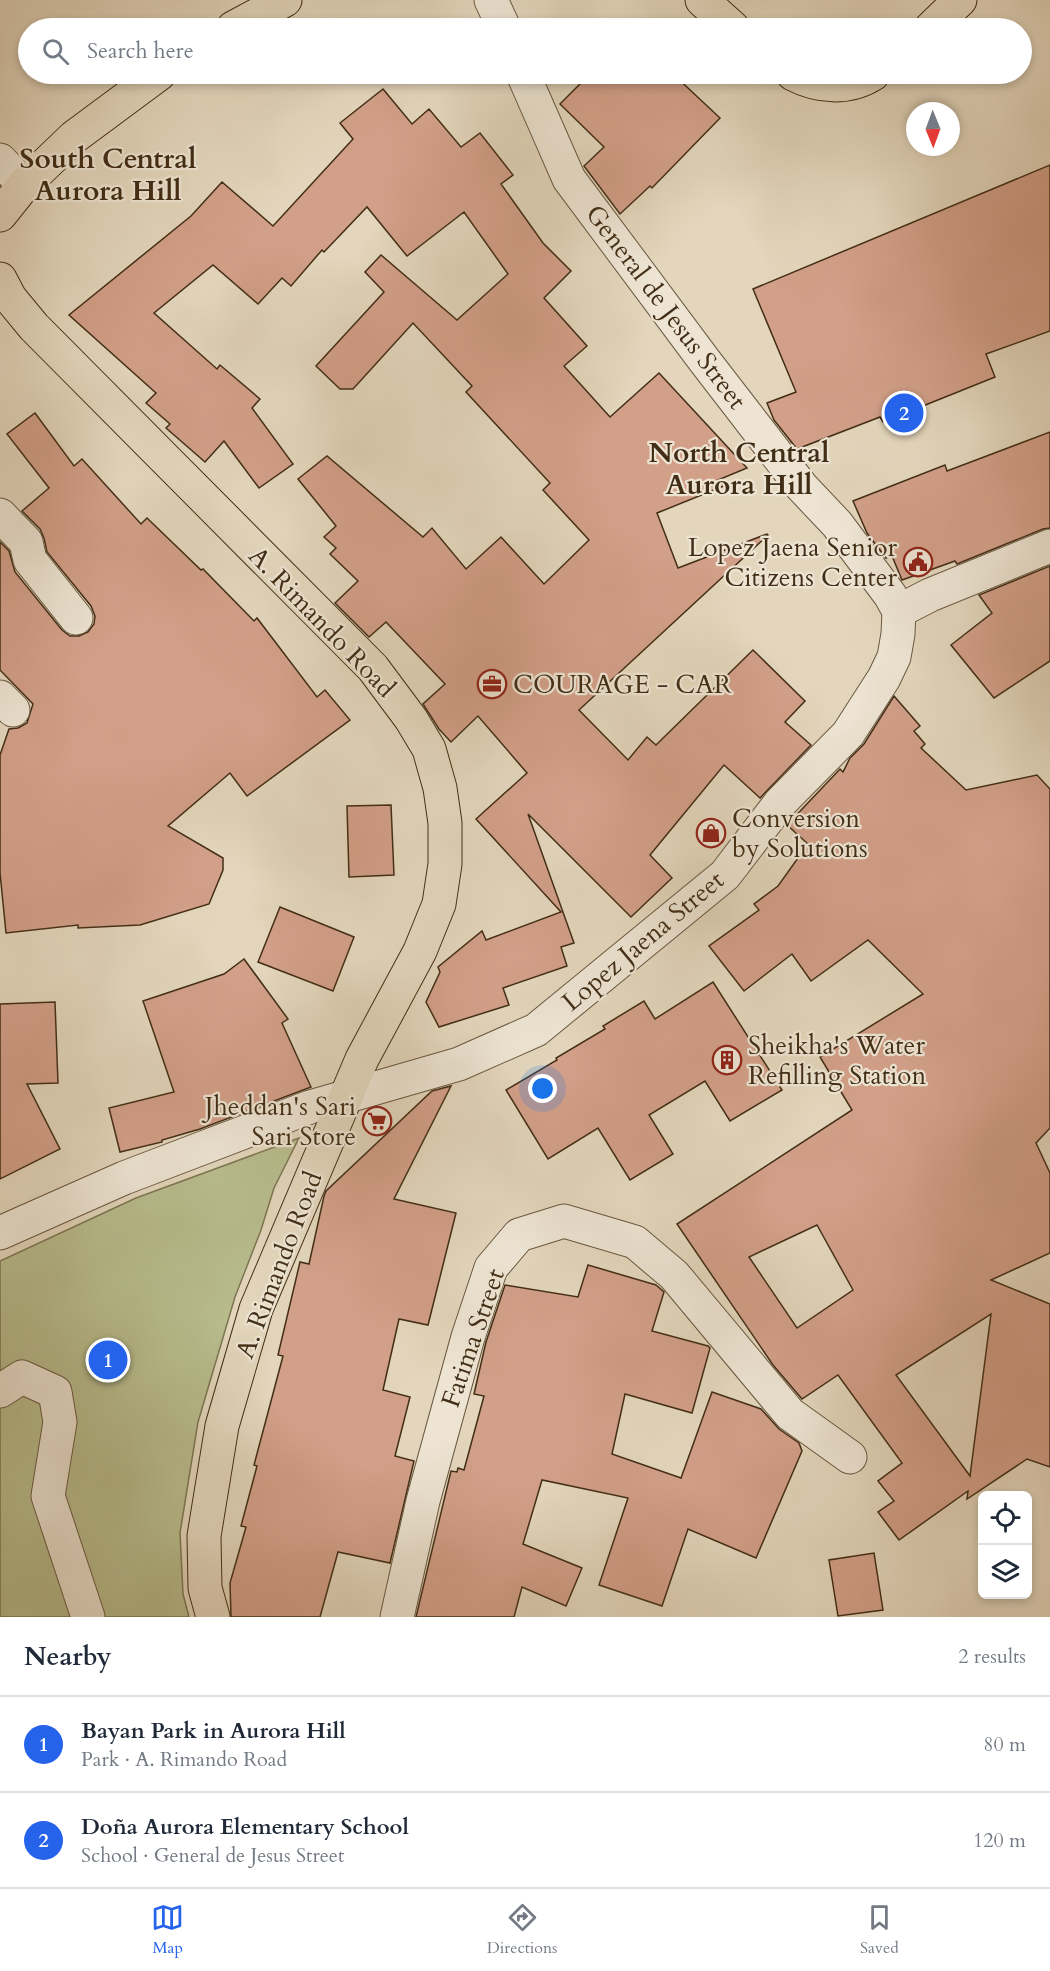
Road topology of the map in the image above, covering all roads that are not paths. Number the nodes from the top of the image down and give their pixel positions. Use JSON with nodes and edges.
{"nodes":[{"id":1,"x":285,"y":0,"type":"edge"},
{"id":2,"x":491,"y":0,"type":"edge"},
{"id":3,"x":702,"y":0,"type":"edge"},
{"id":4,"x":960,"y":0,"type":"edge"},
{"id":5,"x":252,"y":18,"type":"edge"},
{"id":6,"x":499,"y":18,"type":"edge"},
{"id":7,"x":723,"y":18,"type":"edge"},
{"id":8,"x":941,"y":18,"type":"edge"},
{"id":9,"x":146,"y":84,"type":"edge"},
{"id":10,"x":527,"y":84,"type":"edge"},
{"id":11,"x":824,"y":84,"type":"edge"},
{"id":12,"x":843,"y":84,"type":"edge"},
{"id":13,"x":0,"y":160,"type":"edge"},
{"id":14,"x":24,"y":185,"type":"junction"},
{"id":15,"x":0,"y":215,"type":"edge"},
{"id":16,"x":0,"y":279,"type":"edge"},
{"id":17,"x":0,"y":516,"type":"edge"},
{"id":18,"x":1050,"y":546,"type":"edge"},
{"id":19,"x":899,"y":611,"type":"junction"},
{"id":20,"x":76,"y":618,"type":"dead end"},
{"id":21,"x":346,"y":1098,"type":"junction"},
{"id":22,"x":0,"y":1233,"type":"edge"},
{"id":23,"x":0,"y":1391,"type":"edge"},
{"id":24,"x":849,"y":1456,"type":"dead end"},
{"id":25,"x":88,"y":1617,"type":"edge"},
{"id":26,"x":213,"y":1617,"type":"edge"},
{"id":27,"x":397,"y":1617,"type":"edge"}],
"edges":[{"from":1,"to":5,"type":"main road"},
{"from":2,"to":6,"type":"street"},
{"from":3,"to":7,"type":"main road"},
{"from":4,"to":8,"type":"main road"},
{"from":9,"to":14,"type":"main road"},
{"from":10,"to":19,"type":"street","name":"General de Jesus Street"},
{"from":11,"to":12,"type":"main road"},
{"from":13,"to":14,"type":"street"},
{"from":14,"to":15,"type":"main road"},
{"from":16,"to":21,"type":"main road","name":"A. Rimando Road"},
{"from":17,"to":20,"type":"street"},
{"from":18,"to":19,"type":"street"},
{"from":19,"to":21,"type":"street","name":"Lopez Jaena Street"},
{"from":21,"to":22,"type":"street","name":"Lopez Jaena Street"},
{"from":21,"to":26,"type":"main road","name":"A. Rimando Road"},
{"from":23,"to":25,"type":"street"},
{"from":24,"to":27,"type":"street","name":"Fatima Street"}]}
